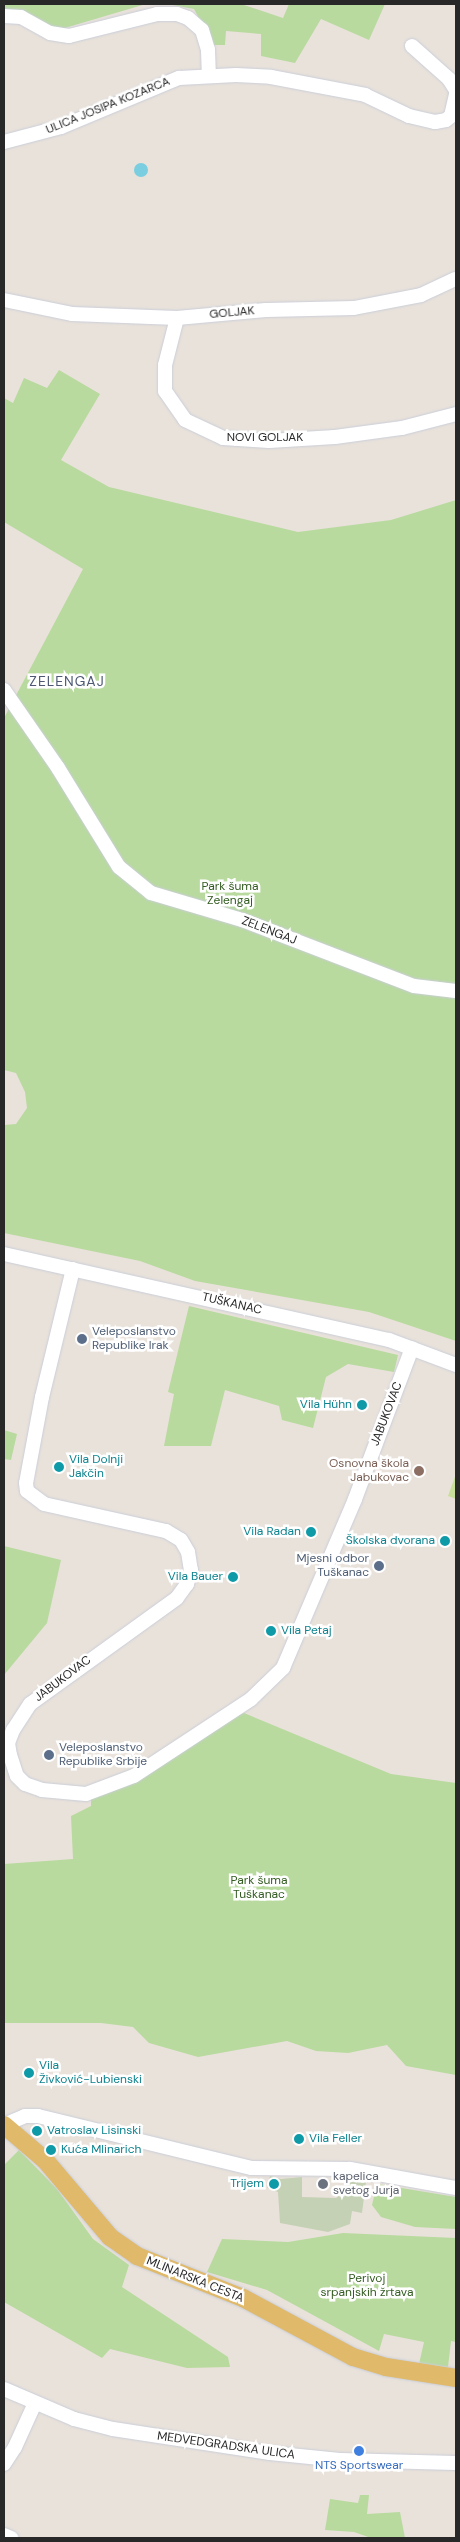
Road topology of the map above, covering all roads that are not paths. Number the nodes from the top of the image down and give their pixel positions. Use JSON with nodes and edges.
{"nodes":[{"id":1,"x":4,"y":16,"type":"edge"},
{"id":2,"x":412,"y":46,"type":"dead end"},
{"id":3,"x":209,"y":75,"type":"junction"},
{"id":4,"x":456,"y":90,"type":"edge"},
{"id":5,"x":456,"y":94,"type":"edge"},
{"id":6,"x":4,"y":142,"type":"edge"},
{"id":7,"x":456,"y":278,"type":"edge"},
{"id":8,"x":4,"y":300,"type":"edge"},
{"id":9,"x":177,"y":318,"type":"junction"},
{"id":10,"x":456,"y":414,"type":"edge"},
{"id":11,"x":4,"y":690,"type":"edge"},
{"id":12,"x":456,"y":991,"type":"edge"},
{"id":13,"x":4,"y":1254,"type":"edge"},
{"id":14,"x":74,"y":1269,"type":"junction"},
{"id":15,"x":412,"y":1348,"type":"junction"},
{"id":16,"x":456,"y":1365,"type":"edge"},
{"id":17,"x":4,"y":2125,"type":"edge"},
{"id":18,"x":456,"y":2188,"type":"edge"},
{"id":19,"x":456,"y":2378,"type":"edge"},
{"id":20,"x":4,"y":2389,"type":"edge"},
{"id":21,"x":35,"y":2403,"type":"junction"},
{"id":22,"x":456,"y":2463,"type":"edge"},
{"id":23,"x":4,"y":2464,"type":"edge"},
{"id":24,"x":4,"y":2535,"type":"edge"},
{"id":25,"x":11,"y":2538,"type":"edge"}],
"edges":[{"from":1,"to":3,"type":"street"},
{"from":2,"to":4,"type":"street"},
{"from":3,"to":5,"type":"street","name":"ULICA JOSIPA KOZARCA"},
{"from":3,"to":6,"type":"street","name":"ULICA JOSIPA KOZARCA"},
{"from":7,"to":9,"type":"street","name":"GOLJAK"},
{"from":8,"to":9,"type":"street","name":"GOLJAK"},
{"from":9,"to":10,"type":"street","name":"NOVI GOLJAK"},
{"from":11,"to":12,"type":"street","name":"ZELENGAJ"},
{"from":13,"to":14,"type":"street","name":"TUŠKANAC"},
{"from":14,"to":15,"type":"street","name":"TUŠKANAC"},
{"from":14,"to":15,"type":"street","name":"JABUKOVAC"},
{"from":15,"to":16,"type":"street","name":"TUŠKANAC"},
{"from":17,"to":18,"type":"street"},
{"from":17,"to":19,"type":"main road","name":"MLINARSKA CESTA"},
{"from":20,"to":21,"type":"street","name":"MEDVEDGRADSKA ULICA"},
{"from":21,"to":22,"type":"street","name":"MEDVEDGRADSKA ULICA"},
{"from":21,"to":23,"type":"street"},
{"from":24,"to":25,"type":"street"}]}
